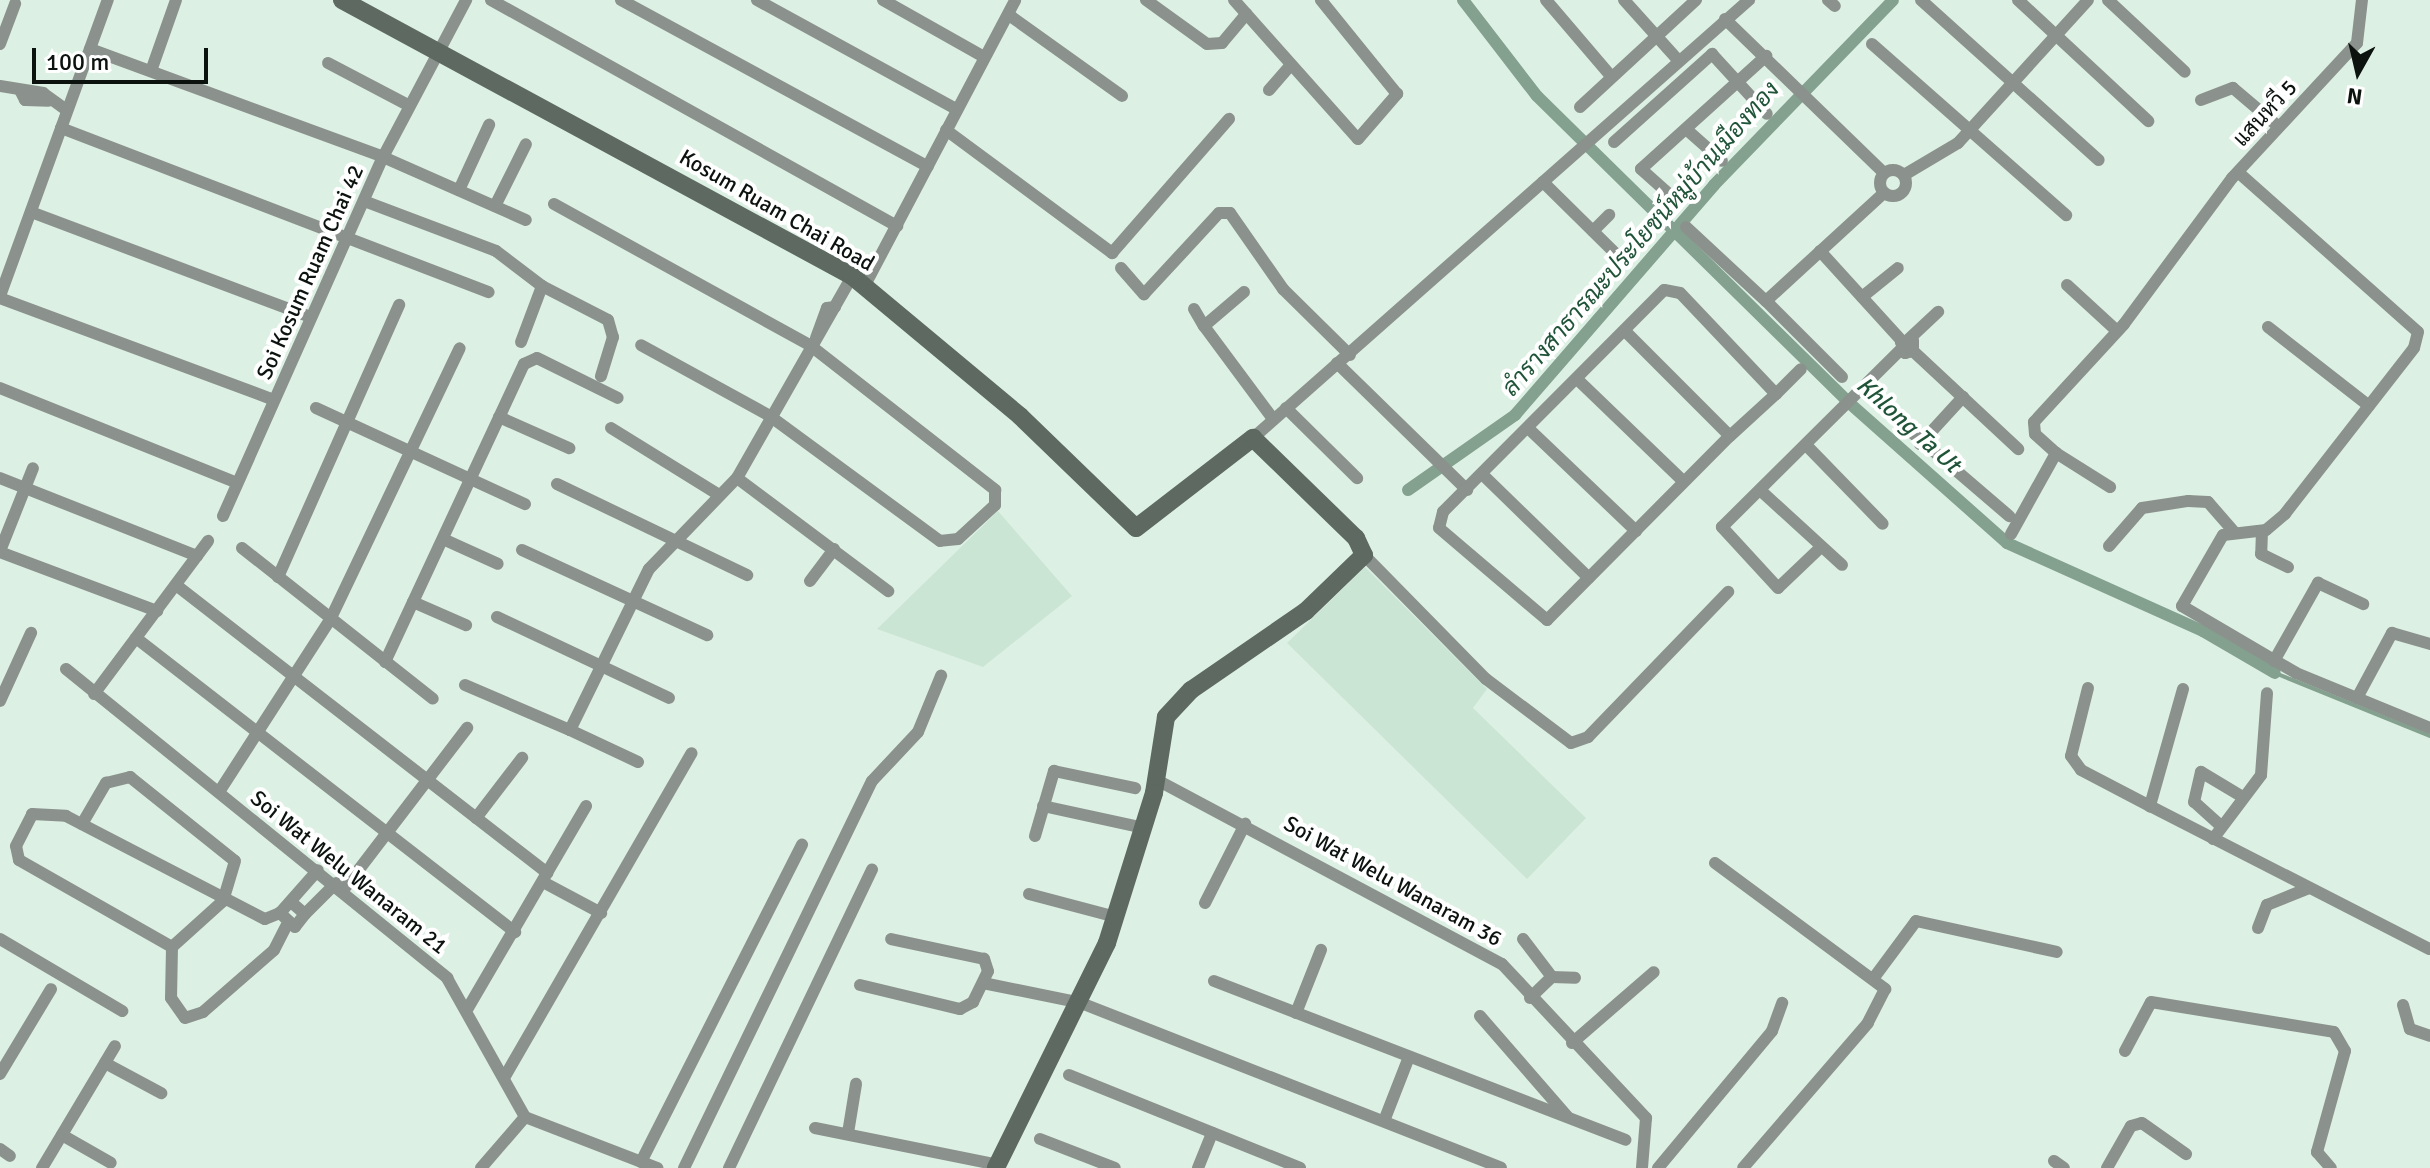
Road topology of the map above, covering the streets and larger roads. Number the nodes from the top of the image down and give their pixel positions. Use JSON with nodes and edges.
{"nodes":[{"id":1,"x":108,"y":0,"type":"edge"},
{"id":2,"x":176,"y":0,"type":"edge"},
{"id":3,"x":342,"y":0,"type":"edge"},
{"id":4,"x":466,"y":0,"type":"edge"},
{"id":5,"x":491,"y":0,"type":"edge"},
{"id":6,"x":621,"y":0,"type":"edge"},
{"id":7,"x":757,"y":0,"type":"edge"},
{"id":8,"x":883,"y":0,"type":"edge"},
{"id":9,"x":1015,"y":0,"type":"edge"},
{"id":10,"x":1146,"y":0,"type":"edge"},
{"id":11,"x":1234,"y":0,"type":"edge"},
{"id":12,"x":1321,"y":0,"type":"edge"},
{"id":13,"x":1546,"y":0,"type":"edge"},
{"id":14,"x":1624,"y":0,"type":"edge"},
{"id":15,"x":1696,"y":0,"type":"edge"},
{"id":16,"x":1749,"y":0,"type":"edge"},
{"id":17,"x":1921,"y":0,"type":"edge"},
{"id":18,"x":2018,"y":0,"type":"edge"},
{"id":19,"x":2088,"y":0,"type":"edge"},
{"id":20,"x":2108,"y":0,"type":"edge"},
{"id":21,"x":2362,"y":0,"type":"edge"},
{"id":22,"x":15,"y":4,"type":"dead end"},
{"id":23,"x":1246,"y":14,"type":"junction"},
{"id":24,"x":1009,"y":15,"type":"junction"},
{"id":25,"x":1725,"y":19,"type":"junction"},
{"id":26,"x":2055,"y":35,"type":"junction"},
{"id":27,"x":1655,"y":36,"type":"junction"},
{"id":28,"x":0,"y":44,"type":"edge"},
{"id":29,"x":1872,"y":44,"type":"dead end"},
{"id":30,"x":90,"y":49,"type":"junction"},
{"id":31,"x":442,"y":49,"type":"junction"},
{"id":32,"x":1766,"y":56,"type":"junction"},
{"id":33,"x":984,"y":57,"type":"junction"},
{"id":34,"x":1678,"y":60,"type":"junction"},
{"id":35,"x":328,"y":63,"type":"dead end"},
{"id":36,"x":1290,"y":66,"type":"junction"},
{"id":37,"x":151,"y":71,"type":"junction"},
{"id":38,"x":2185,"y":72,"type":"dead end"},
{"id":39,"x":1611,"y":76,"type":"junction"},
{"id":40,"x":2013,"y":81,"type":"junction"},
{"id":41,"x":1738,"y":82,"type":"junction"},
{"id":42,"x":0,"y":86,"type":"edge"},
{"id":43,"x":1269,"y":90,"type":"dead end"},
{"id":44,"x":1122,"y":96,"type":"dead end"},
{"id":45,"x":2201,"y":100,"type":"dead end"},
{"id":46,"x":408,"y":105,"type":"junction"},
{"id":47,"x":1580,"y":107,"type":"dead end"},
{"id":48,"x":65,"y":109,"type":"junction"},
{"id":49,"x":956,"y":109,"type":"junction"},
{"id":50,"x":1767,"y":114,"type":"dead end"},
{"id":51,"x":1229,"y":119,"type":"dead end"},
{"id":52,"x":2148,"y":121,"type":"dead end"},
{"id":53,"x":489,"y":125,"type":"dead end"},
{"id":54,"x":2279,"y":127,"type":"junction"},
{"id":55,"x":61,"y":128,"type":"junction"},
{"id":56,"x":1686,"y":129,"type":"junction"},
{"id":57,"x":946,"y":130,"type":"junction"},
{"id":58,"x":1970,"y":131,"type":"junction"},
{"id":59,"x":1614,"y":142,"type":"dead end"},
{"id":60,"x":526,"y":144,"type":"dead end"},
{"id":61,"x":383,"y":157,"type":"junction"},
{"id":62,"x":2099,"y":160,"type":"dead end"},
{"id":63,"x":1722,"y":161,"type":"dead end"},
{"id":64,"x":928,"y":167,"type":"junction"},
{"id":65,"x":1884,"y":173,"type":"junction"},
{"id":66,"x":2239,"y":173,"type":"junction"},
{"id":67,"x":1904,"y":175,"type":"junction"},
{"id":68,"x":1543,"y":182,"type":"junction"},
{"id":69,"x":459,"y":190,"type":"junction"},
{"id":70,"x":1884,"y":193,"type":"junction"},
{"id":71,"x":364,"y":201,"type":"junction"},
{"id":72,"x":1679,"y":203,"type":"dead end"},
{"id":73,"x":554,"y":204,"type":"dead end"},
{"id":74,"x":495,"y":206,"type":"junction"},
{"id":75,"x":31,"y":212,"type":"junction"},
{"id":76,"x":1609,"y":215,"type":"dead end"},
{"id":77,"x":2066,"y":215,"type":"dead end"},
{"id":78,"x":526,"y":220,"type":"dead end"},
{"id":79,"x":897,"y":226,"type":"junction"},
{"id":80,"x":1686,"y":227,"type":"dead end"},
{"id":81,"x":1593,"y":231,"type":"junction"},
{"id":82,"x":349,"y":236,"type":"junction"},
{"id":83,"x":1820,"y":251,"type":"junction"},
{"id":84,"x":1617,"y":255,"type":"dead end"},
{"id":85,"x":1121,"y":268,"type":"dead end"},
{"id":86,"x":1898,"y":268,"type":"dead end"},
{"id":87,"x":858,"y":281,"type":"junction"},
{"id":88,"x":2067,"y":285,"type":"dead end"},
{"id":89,"x":542,"y":286,"type":"junction"},
{"id":90,"x":489,"y":292,"type":"dead end"},
{"id":91,"x":1244,"y":292,"type":"dead end"},
{"id":92,"x":0,"y":297,"type":"edge"},
{"id":93,"x":1862,"y":297,"type":"junction"},
{"id":94,"x":1766,"y":301,"type":"junction"},
{"id":95,"x":399,"y":305,"type":"dead end"},
{"id":96,"x":1194,"y":309,"type":"dead end"},
{"id":97,"x":1938,"y":312,"type":"dead end"},
{"id":98,"x":311,"y":317,"type":"junction"},
{"id":99,"x":1204,"y":326,"type":"junction"},
{"id":100,"x":2268,"y":327,"type":"dead end"},
{"id":101,"x":1625,"y":331,"type":"junction"},
{"id":102,"x":2117,"y":331,"type":"junction"},
{"id":103,"x":521,"y":342,"type":"dead end"},
{"id":104,"x":814,"y":342,"type":"junction"},
{"id":105,"x":641,"y":345,"type":"dead end"},
{"id":106,"x":1906,"y":345,"type":"junction"},
{"id":107,"x":460,"y":348,"type":"dead end"},
{"id":108,"x":1350,"y":355,"type":"junction"},
{"id":109,"x":1337,"y":363,"type":"junction"},
{"id":110,"x":1801,"y":369,"type":"dead end"},
{"id":111,"x":601,"y":376,"type":"dead end"},
{"id":112,"x":1842,"y":377,"type":"dead end"},
{"id":113,"x":1577,"y":379,"type":"junction"},
{"id":114,"x":0,"y":388,"type":"edge"},
{"id":115,"x":1776,"y":394,"type":"junction"},
{"id":116,"x":1963,"y":397,"type":"junction"},
{"id":117,"x":618,"y":398,"type":"dead end"},
{"id":118,"x":274,"y":400,"type":"junction"},
{"id":119,"x":1875,"y":401,"type":"dead end"},
{"id":120,"x":2369,"y":406,"type":"junction"},
{"id":121,"x":316,"y":408,"type":"dead end"},
{"id":122,"x":1286,"y":408,"type":"junction"},
{"id":123,"x":770,"y":416,"type":"junction"},
{"id":124,"x":499,"y":417,"type":"junction"},
{"id":125,"x":1273,"y":419,"type":"junction"},
{"id":126,"x":348,"y":424,"type":"junction"},
{"id":127,"x":611,"y":428,"type":"dead end"},
{"id":128,"x":1529,"y":429,"type":"junction"},
{"id":129,"x":1730,"y":436,"type":"junction"},
{"id":130,"x":1253,"y":438,"type":"junction"},
{"id":131,"x":1920,"y":444,"type":"junction"},
{"id":132,"x":1808,"y":447,"type":"junction"},
{"id":133,"x":569,"y":448,"type":"dead end"},
{"id":134,"x":2018,"y":449,"type":"dead end"},
{"id":135,"x":406,"y":451,"type":"junction"},
{"id":136,"x":2056,"y":453,"type":"junction"},
{"id":137,"x":33,"y":468,"type":"dead end"},
{"id":138,"x":1482,"y":474,"type":"junction"},
{"id":139,"x":0,"y":478,"type":"edge"},
{"id":140,"x":737,"y":478,"type":"junction"},
{"id":141,"x":1357,"y":478,"type":"dead end"},
{"id":142,"x":468,"y":479,"type":"junction"},
{"id":143,"x":1683,"y":481,"type":"junction"},
{"id":144,"x":237,"y":483,"type":"junction"},
{"id":145,"x":557,"y":484,"type":"dead end"},
{"id":146,"x":2110,"y":487,"type":"dead end"},
{"id":147,"x":26,"y":488,"type":"junction"},
{"id":148,"x":1467,"y":490,"type":"junction"},
{"id":149,"x":1760,"y":490,"type":"junction"},
{"id":150,"x":719,"y":495,"type":"junction"},
{"id":151,"x":525,"y":504,"type":"dead end"},
{"id":152,"x":223,"y":516,"type":"dead end"},
{"id":153,"x":2009,"y":516,"type":"dead end"},
{"id":154,"x":1883,"y":524,"type":"dead end"},
{"id":155,"x":1636,"y":531,"type":"junction"},
{"id":156,"x":2262,"y":531,"type":"junction"},
{"id":157,"x":2235,"y":533,"type":"junction"},
{"id":158,"x":2011,"y":534,"type":"dead end"},
{"id":159,"x":443,"y":539,"type":"junction"},
{"id":160,"x":208,"y":541,"type":"dead end"},
{"id":161,"x":671,"y":541,"type":"junction"},
{"id":162,"x":2109,"y":546,"type":"dead end"},
{"id":163,"x":1821,"y":547,"type":"junction"},
{"id":164,"x":242,"y":548,"type":"dead end"},
{"id":165,"x":834,"y":549,"type":"junction"},
{"id":166,"x":522,"y":550,"type":"dead end"},
{"id":167,"x":0,"y":552,"type":"edge"},
{"id":168,"x":1364,"y":555,"type":"junction"},
{"id":169,"x":197,"y":556,"type":"junction"},
{"id":170,"x":498,"y":564,"type":"dead end"},
{"id":171,"x":1842,"y":565,"type":"dead end"},
{"id":172,"x":2288,"y":567,"type":"dead end"},
{"id":173,"x":747,"y":575,"type":"dead end"},
{"id":174,"x":278,"y":577,"type":"junction"},
{"id":175,"x":1589,"y":578,"type":"junction"},
{"id":176,"x":810,"y":581,"type":"dead end"},
{"id":177,"x":176,"y":585,"type":"junction"},
{"id":178,"x":888,"y":591,"type":"dead end"},
{"id":179,"x":1728,"y":592,"type":"dead end"},
{"id":180,"x":632,"y":599,"type":"junction"},
{"id":181,"x":413,"y":602,"type":"junction"},
{"id":182,"x":2363,"y":604,"type":"dead end"},
{"id":183,"x":157,"y":611,"type":"junction"},
{"id":184,"x":497,"y":617,"type":"dead end"},
{"id":185,"x":330,"y":620,"type":"junction"},
{"id":186,"x":466,"y":625,"type":"dead end"},
{"id":187,"x":31,"y":633,"type":"dead end"},
{"id":188,"x":707,"y":635,"type":"dead end"},
{"id":189,"x":136,"y":638,"type":"junction"},
{"id":190,"x":2430,"y":644,"type":"edge"},
{"id":191,"x":2274,"y":661,"type":"junction"},
{"id":192,"x":385,"y":662,"type":"junction"},
{"id":193,"x":600,"y":663,"type":"junction"},
{"id":194,"x":66,"y":669,"type":"dead end"},
{"id":195,"x":293,"y":676,"type":"junction"},
{"id":196,"x":941,"y":676,"type":"dead end"},
{"id":197,"x":465,"y":685,"type":"dead end"},
{"id":198,"x":2088,"y":688,"type":"dead end"},
{"id":199,"x":2183,"y":689,"type":"dead end"},
{"id":200,"x":2267,"y":693,"type":"dead end"},
{"id":201,"x":94,"y":694,"type":"junction"},
{"id":202,"x":669,"y":698,"type":"dead end"},
{"id":203,"x":2357,"y":698,"type":"junction"},
{"id":204,"x":433,"y":699,"type":"dead end"},
{"id":205,"x":0,"y":701,"type":"edge"},
{"id":206,"x":467,"y":728,"type":"dead end"},
{"id":207,"x":2430,"y":728,"type":"edge"},
{"id":208,"x":570,"y":730,"type":"junction"},
{"id":209,"x":257,"y":732,"type":"junction"},
{"id":210,"x":692,"y":753,"type":"dead end"},
{"id":211,"x":522,"y":758,"type":"dead end"},
{"id":212,"x":638,"y":762,"type":"dead end"},
{"id":213,"x":427,"y":780,"type":"junction"},
{"id":214,"x":1157,"y":780,"type":"junction"},
{"id":215,"x":1135,"y":788,"type":"dead end"},
{"id":216,"x":219,"y":792,"type":"junction"},
{"id":217,"x":2241,"y":796,"type":"junction"},
{"id":218,"x":586,"y":806,"type":"dead end"},
{"id":219,"x":1043,"y":806,"type":"junction"},
{"id":220,"x":2150,"y":806,"type":"junction"},
{"id":221,"x":476,"y":818,"type":"junction"},
{"id":222,"x":82,"y":824,"type":"junction"},
{"id":223,"x":1245,"y":824,"type":"junction"},
{"id":224,"x":2221,"y":826,"type":"junction"},
{"id":225,"x":1144,"y":828,"type":"junction"},
{"id":226,"x":386,"y":833,"type":"junction"},
{"id":227,"x":1035,"y":836,"type":"dead end"},
{"id":228,"x":2213,"y":839,"type":"junction"},
{"id":229,"x":802,"y":845,"type":"dead end"},
{"id":230,"x":1715,"y":863,"type":"dead end"},
{"id":231,"x":872,"y":869,"type":"dead end"},
{"id":232,"x":318,"y":870,"type":"junction"},
{"id":233,"x":545,"y":877,"type":"junction"},
{"id":234,"x":340,"y":886,"type":"junction"},
{"id":235,"x":2309,"y":888,"type":"junction"},
{"id":236,"x":1029,"y":894,"type":"dead end"},
{"id":237,"x":223,"y":901,"type":"junction"},
{"id":238,"x":291,"y":902,"type":"junction"},
{"id":239,"x":1205,"y":903,"type":"dead end"},
{"id":240,"x":280,"y":913,"type":"junction"},
{"id":241,"x":601,"y":913,"type":"junction"},
{"id":242,"x":305,"y":914,"type":"junction"},
{"id":243,"x":1116,"y":917,"type":"junction"},
{"id":244,"x":286,"y":926,"type":"junction"},
{"id":245,"x":2258,"y":928,"type":"dead end"},
{"id":246,"x":515,"y":932,"type":"junction"},
{"id":247,"x":0,"y":939,"type":"edge"},
{"id":248,"x":891,"y":939,"type":"dead end"},
{"id":249,"x":1523,"y":939,"type":"dead end"},
{"id":250,"x":172,"y":947,"type":"junction"},
{"id":251,"x":2430,"y":949,"type":"edge"},
{"id":252,"x":1321,"y":950,"type":"dead end"},
{"id":253,"x":2057,"y":952,"type":"dead end"},
{"id":254,"x":1654,"y":972,"type":"dead end"},
{"id":255,"x":1552,"y":977,"type":"junction"},
{"id":256,"x":1575,"y":978,"type":"dead end"},
{"id":257,"x":1873,"y":979,"type":"junction"},
{"id":258,"x":1214,"y":981,"type":"dead end"},
{"id":259,"x":983,"y":983,"type":"junction"},
{"id":260,"x":860,"y":985,"type":"dead end"},
{"id":261,"x":51,"y":989,"type":"dead end"},
{"id":262,"x":1530,"y":998,"type":"junction"},
{"id":263,"x":1081,"y":1003,"type":"junction"},
{"id":264,"x":1782,"y":1003,"type":"dead end"},
{"id":265,"x":2403,"y":1005,"type":"dead end"},
{"id":266,"x":468,"y":1008,"type":"junction"},
{"id":267,"x":122,"y":1011,"type":"dead end"},
{"id":268,"x":1296,"y":1013,"type":"junction"},
{"id":269,"x":1480,"y":1016,"type":"dead end"},
{"id":270,"x":2430,"y":1036,"type":"edge"},
{"id":271,"x":1572,"y":1043,"type":"junction"},
{"id":272,"x":115,"y":1046,"type":"dead end"},
{"id":273,"x":2125,"y":1051,"type":"dead end"},
{"id":274,"x":1409,"y":1057,"type":"junction"},
{"id":275,"x":105,"y":1063,"type":"junction"},
{"id":276,"x":0,"y":1074,"type":"edge"},
{"id":277,"x":1069,"y":1075,"type":"dead end"},
{"id":278,"x":504,"y":1078,"type":"junction"},
{"id":279,"x":856,"y":1084,"type":"dead end"},
{"id":280,"x":161,"y":1093,"type":"dead end"},
{"id":281,"x":525,"y":1117,"type":"junction"},
{"id":282,"x":1570,"y":1119,"type":"junction"},
{"id":283,"x":1384,"y":1121,"type":"junction"},
{"id":284,"x":815,"y":1128,"type":"dead end"},
{"id":285,"x":848,"y":1133,"type":"junction"},
{"id":286,"x":1212,"y":1133,"type":"junction"},
{"id":287,"x":62,"y":1135,"type":"junction"},
{"id":288,"x":1040,"y":1139,"type":"dead end"},
{"id":289,"x":1625,"y":1140,"type":"dead end"},
{"id":290,"x":2186,"y":1154,"type":"dead end"},
{"id":291,"x":641,"y":1162,"type":"junction"},
{"id":292,"x":111,"y":1163,"type":"dead end"},
{"id":293,"x":2116,"y":1165,"type":"edge"},
{"id":294,"x":997,"y":1166,"type":"edge"},
{"id":295,"x":42,"y":1168,"type":"edge"},
{"id":296,"x":481,"y":1168,"type":"edge"},
{"id":297,"x":657,"y":1168,"type":"edge"},
{"id":298,"x":684,"y":1168,"type":"edge"},
{"id":299,"x":729,"y":1168,"type":"edge"},
{"id":300,"x":1115,"y":1168,"type":"edge"},
{"id":301,"x":1198,"y":1168,"type":"edge"},
{"id":302,"x":1300,"y":1168,"type":"edge"},
{"id":303,"x":1501,"y":1168,"type":"edge"},
{"id":304,"x":1642,"y":1168,"type":"edge"},
{"id":305,"x":1658,"y":1168,"type":"edge"},
{"id":306,"x":1743,"y":1168,"type":"edge"},
{"id":307,"x":2331,"y":1168,"type":"edge"}],
"edges":[{"from":1,"to":30,"type":"street"},
{"from":2,"to":37,"type":"street"},
{"from":3,"to":31,"type":"street","name":"Kosum Ruam Chai Road"},
{"from":4,"to":31,"type":"street","name":"Soi Kosum Ruam Chai 42"},
{"from":5,"to":79,"type":"street"},
{"from":6,"to":64,"type":"street"},
{"from":7,"to":49,"type":"street"},
{"from":8,"to":33,"type":"street"},
{"from":9,"to":24,"type":"street"},
{"from":10,"to":23,"type":"street"},
{"from":11,"to":23,"type":"street"},
{"from":12,"to":36,"type":"street"},
{"from":13,"to":39,"type":"street"},
{"from":14,"to":27,"type":"street"},
{"from":15,"to":27,"type":"street"},
{"from":16,"to":25,"type":"street"},
{"from":17,"to":40,"type":"street"},
{"from":18,"to":26,"type":"street"},
{"from":19,"to":26,"type":"street"},
{"from":20,"to":38,"type":"street"},
{"from":21,"to":54,"type":"street","name":"แสนหวี 5"},
{"from":22,"to":28,"type":"street"},
{"from":23,"to":36,"type":"street"},
{"from":24,"to":33,"type":"street"},
{"from":24,"to":44,"type":"street"},
{"from":25,"to":32,"type":"street"},
{"from":25,"to":34,"type":"street"},
{"from":26,"to":40,"type":"street"},
{"from":26,"to":52,"type":"street"},
{"from":27,"to":34,"type":"street"},
{"from":27,"to":39,"type":"street"},
{"from":29,"to":58,"type":"street"},
{"from":30,"to":37,"type":"street"},
{"from":30,"to":48,"type":"street"},
{"from":31,"to":46,"type":"street","name":"Soi Kosum Ruam Chai 42"},
{"from":31,"to":87,"type":"street","name":"Kosum Ruam Chai Road"},
{"from":32,"to":41,"type":"street"},
{"from":32,"to":65,"type":"street"},
{"from":33,"to":49,"type":"street"},
{"from":34,"to":68,"type":"street"},
{"from":35,"to":46,"type":"street"},
{"from":36,"to":43,"type":"street"},
{"from":37,"to":61,"type":"street"},
{"from":39,"to":47,"type":"street"},
{"from":40,"to":58,"type":"street"},
{"from":40,"to":62,"type":"street"},
{"from":41,"to":50,"type":"street"},
{"from":41,"to":56,"type":"street"},
{"from":41,"to":59,"type":"street"},
{"from":42,"to":48,"type":"street"},
{"from":45,"to":54,"type":"street"},
{"from":46,"to":61,"type":"street","name":"Soi Kosum Ruam Chai 42"},
{"from":48,"to":55,"type":"street"},
{"from":49,"to":57,"type":"street"},
{"from":51,"to":57,"type":"street"},
{"from":53,"to":69,"type":"street"},
{"from":54,"to":66,"type":"street","name":"แสนหวี 5"},
{"from":55,"to":75,"type":"street"},
{"from":55,"to":82,"type":"street"},
{"from":56,"to":63,"type":"street"},
{"from":56,"to":72,"type":"street"},
{"from":57,"to":64,"type":"street"},
{"from":58,"to":67,"type":"street"},
{"from":58,"to":77,"type":"street"},
{"from":60,"to":74,"type":"street"},
{"from":61,"to":69,"type":"street"},
{"from":61,"to":71,"type":"street","name":"Soi Kosum Ruam Chai 42"},
{"from":64,"to":79,"type":"street"},
{"from":65,"to":67,"type":"street"},
{"from":65,"to":70,"type":"street"},
{"from":66,"to":102,"type":"street","name":"แสนหวี 5"},
{"from":66,"to":120,"type":"street"},
{"from":67,"to":70,"type":"street"},
{"from":68,"to":81,"type":"street"},
{"from":68,"to":108,"type":"street"},
{"from":69,"to":74,"type":"street"},
{"from":70,"to":83,"type":"street"},
{"from":71,"to":82,"type":"street","name":"Soi Kosum Ruam Chai 42"},
{"from":71,"to":89,"type":"street"},
{"from":73,"to":104,"type":"street"},
{"from":74,"to":78,"type":"street"},
{"from":75,"to":92,"type":"street"},
{"from":75,"to":98,"type":"street"},
{"from":76,"to":81,"type":"street"},
{"from":79,"to":87,"type":"street"},
{"from":80,"to":94,"type":"street"},
{"from":81,"to":84,"type":"street"},
{"from":82,"to":90,"type":"street"},
{"from":82,"to":98,"type":"street","name":"Soi Kosum Ruam Chai 42"},
{"from":83,"to":93,"type":"street"},
{"from":83,"to":94,"type":"street"},
{"from":85,"to":108,"type":"street"},
{"from":86,"to":93,"type":"street"},
{"from":87,"to":104,"type":"street"},
{"from":87,"to":130,"type":"street","name":"Kosum Ruam Chai Road"},
{"from":88,"to":102,"type":"street"},
{"from":89,"to":103,"type":"street"},
{"from":89,"to":111,"type":"street"},
{"from":91,"to":99,"type":"street"},
{"from":92,"to":118,"type":"street"},
{"from":93,"to":106,"type":"street"},
{"from":94,"to":112,"type":"street"},
{"from":95,"to":126,"type":"street"},
{"from":96,"to":99,"type":"street"},
{"from":97,"to":106,"type":"street"},
{"from":98,"to":118,"type":"street","name":"Soi Kosum Ruam Chai 42"},
{"from":99,"to":125,"type":"street"},
{"from":100,"to":120,"type":"street"},
{"from":101,"to":113,"type":"street"},
{"from":101,"to":115,"type":"street"},
{"from":101,"to":129,"type":"street"},
{"from":102,"to":136,"type":"street","name":"แสนหวี 5"},
{"from":104,"to":123,"type":"street"},
{"from":104,"to":123,"type":"street"},
{"from":105,"to":123,"type":"street"},
{"from":106,"to":116,"type":"street"},
{"from":106,"to":132,"type":"street"},
{"from":107,"to":135,"type":"street"},
{"from":108,"to":109,"type":"street"},
{"from":109,"to":122,"type":"street"},
{"from":109,"to":148,"type":"street"},
{"from":110,"to":115,"type":"street"},
{"from":113,"to":128,"type":"street"},
{"from":113,"to":143,"type":"street"},
{"from":114,"to":144,"type":"street"},
{"from":115,"to":129,"type":"street"},
{"from":116,"to":131,"type":"street"},
{"from":116,"to":134,"type":"street"},
{"from":117,"to":124,"type":"street"},
{"from":118,"to":144,"type":"street","name":"Soi Kosum Ruam Chai 42"},
{"from":119,"to":131,"type":"street"},
{"from":120,"to":156,"type":"street"},
{"from":121,"to":126,"type":"street"},
{"from":122,"to":125,"type":"street"},
{"from":122,"to":141,"type":"street"},
{"from":123,"to":140,"type":"street"},
{"from":124,"to":133,"type":"street"},
{"from":124,"to":142,"type":"street"},
{"from":125,"to":130,"type":"street"},
{"from":126,"to":135,"type":"street"},
{"from":126,"to":174,"type":"street"},
{"from":127,"to":150,"type":"street"},
{"from":128,"to":138,"type":"street"},
{"from":128,"to":155,"type":"street"},
{"from":129,"to":143,"type":"street"},
{"from":130,"to":168,"type":"street"},
{"from":131,"to":153,"type":"street"},
{"from":132,"to":149,"type":"street"},
{"from":132,"to":154,"type":"street"},
{"from":135,"to":142,"type":"street"},
{"from":135,"to":185,"type":"street"},
{"from":136,"to":146,"type":"street"},
{"from":136,"to":158,"type":"street"},
{"from":137,"to":147,"type":"street"},
{"from":138,"to":148,"type":"street"},
{"from":138,"to":175,"type":"street"},
{"from":139,"to":147,"type":"street"},
{"from":140,"to":150,"type":"street"},
{"from":140,"to":165,"type":"street"},
{"from":142,"to":151,"type":"street"},
{"from":142,"to":159,"type":"street"},
{"from":143,"to":155,"type":"street"},
{"from":144,"to":152,"type":"street","name":"Soi Kosum Ruam Chai 42"},
{"from":145,"to":161,"type":"street"},
{"from":147,"to":167,"type":"street"},
{"from":147,"to":169,"type":"street"},
{"from":148,"to":175,"type":"street"},
{"from":149,"to":163,"type":"street"},
{"from":149,"to":163,"type":"street"},
{"from":150,"to":161,"type":"street"},
{"from":155,"to":175,"type":"street"},
{"from":156,"to":157,"type":"street"},
{"from":156,"to":172,"type":"street"},
{"from":157,"to":162,"type":"street"},
{"from":157,"to":191,"type":"street"},
{"from":159,"to":170,"type":"street"},
{"from":159,"to":181,"type":"street"},
{"from":160,"to":169,"type":"street"},
{"from":161,"to":173,"type":"street"},
{"from":161,"to":180,"type":"street"},
{"from":163,"to":171,"type":"street"},
{"from":164,"to":174,"type":"street"},
{"from":165,"to":176,"type":"street"},
{"from":165,"to":178,"type":"street"},
{"from":166,"to":180,"type":"street"},
{"from":167,"to":183,"type":"street"},
{"from":168,"to":179,"type":"street"},
{"from":168,"to":214,"type":"street"},
{"from":169,"to":177,"type":"street"},
{"from":174,"to":185,"type":"street"},
{"from":177,"to":183,"type":"street"},
{"from":177,"to":195,"type":"street"},
{"from":180,"to":188,"type":"street"},
{"from":180,"to":193,"type":"street"},
{"from":181,"to":186,"type":"street"},
{"from":181,"to":192,"type":"street"},
{"from":182,"to":191,"type":"street"},
{"from":183,"to":189,"type":"street"},
{"from":184,"to":193,"type":"street"},
{"from":185,"to":192,"type":"street"},
{"from":185,"to":195,"type":"street"},
{"from":187,"to":205,"type":"street"},
{"from":189,"to":201,"type":"street"},
{"from":189,"to":209,"type":"street"},
{"from":190,"to":203,"type":"street"},
{"from":191,"to":203,"type":"street"},
{"from":192,"to":204,"type":"street"},
{"from":193,"to":202,"type":"street"},
{"from":193,"to":208,"type":"street"},
{"from":194,"to":201,"type":"street","name":"Soi Wat Welu Wanaram 21"},
{"from":195,"to":209,"type":"street"},
{"from":195,"to":213,"type":"street"},
{"from":196,"to":298,"type":"street"},
{"from":197,"to":208,"type":"street"},
{"from":198,"to":220,"type":"street"},
{"from":199,"to":220,"type":"street"},
{"from":200,"to":217,"type":"street"},
{"from":201,"to":216,"type":"street","name":"Soi Wat Welu Wanaram 21"},
{"from":203,"to":207,"type":"street"},
{"from":206,"to":213,"type":"street"},
{"from":208,"to":212,"type":"street"},
{"from":209,"to":216,"type":"street"},
{"from":209,"to":226,"type":"street"},
{"from":210,"to":241,"type":"street"},
{"from":211,"to":221,"type":"street"},
{"from":213,"to":221,"type":"street"},
{"from":213,"to":226,"type":"street"},
{"from":214,"to":223,"type":"street","name":"Soi Wat Welu Wanaram 36"},
{"from":214,"to":225,"type":"street"},
{"from":215,"to":219,"type":"street"},
{"from":216,"to":232,"type":"street","name":"Soi Wat Welu Wanaram 21"},
{"from":217,"to":224,"type":"street"},
{"from":217,"to":224,"type":"street"},
{"from":218,"to":233,"type":"street"},
{"from":219,"to":225,"type":"street"},
{"from":219,"to":227,"type":"street"},
{"from":220,"to":228,"type":"street"},
{"from":221,"to":233,"type":"street"},
{"from":222,"to":237,"type":"street"},
{"from":222,"to":237,"type":"street"},
{"from":222,"to":250,"type":"street"},
{"from":223,"to":239,"type":"street"},
{"from":223,"to":262,"type":"street","name":"Soi Wat Welu Wanaram 36"},
{"from":224,"to":228,"type":"street"},
{"from":225,"to":243,"type":"street"},
{"from":226,"to":234,"type":"street"},
{"from":226,"to":246,"type":"street"},
{"from":228,"to":235,"type":"street"},
{"from":229,"to":291,"type":"street"},
{"from":230,"to":257,"type":"street"},
{"from":231,"to":299,"type":"street"},
{"from":232,"to":234,"type":"street","name":"Soi Wat Welu Wanaram 21"},
{"from":232,"to":238,"type":"street"},
{"from":233,"to":241,"type":"street"},
{"from":233,"to":246,"type":"street"},
{"from":234,"to":242,"type":"street"},
{"from":234,"to":266,"type":"street","name":"Soi Wat Welu Wanaram 21"},
{"from":235,"to":245,"type":"street"},
{"from":235,"to":251,"type":"street"},
{"from":236,"to":243,"type":"street"},
{"from":237,"to":240,"type":"street"},
{"from":237,"to":250,"type":"street"},
{"from":238,"to":240,"type":"street"},
{"from":238,"to":242,"type":"street"},
{"from":240,"to":244,"type":"street"},
{"from":241,"to":278,"type":"street"},
{"from":242,"to":244,"type":"street"},
{"from":243,"to":263,"type":"street"},
{"from":244,"to":250,"type":"street"},
{"from":246,"to":266,"type":"street"},
{"from":247,"to":267,"type":"street"},
{"from":248,"to":259,"type":"street"},
{"from":249,"to":255,"type":"street"},
{"from":252,"to":268,"type":"street"},
{"from":253,"to":257,"type":"street"},
{"from":254,"to":271,"type":"street"},
{"from":255,"to":256,"type":"street"},
{"from":255,"to":262,"type":"street"},
{"from":257,"to":306,"type":"street"},
{"from":258,"to":268,"type":"street"},
{"from":259,"to":260,"type":"street"},
{"from":259,"to":263,"type":"street"},
{"from":261,"to":276,"type":"street"},
{"from":262,"to":271,"type":"street","name":"Soi Wat Welu Wanaram 36"},
{"from":263,"to":283,"type":"street"},
{"from":263,"to":294,"type":"street"},
{"from":264,"to":305,"type":"street"},
{"from":265,"to":270,"type":"street"},
{"from":266,"to":278,"type":"street","name":"Soi Wat Welu Wanaram 21"},
{"from":268,"to":274,"type":"street"},
{"from":269,"to":282,"type":"street"},
{"from":271,"to":304,"type":"street","name":"Soi Wat Welu Wanaram 36"},
{"from":272,"to":275,"type":"street"},
{"from":273,"to":307,"type":"street"},
{"from":274,"to":282,"type":"street"},
{"from":274,"to":283,"type":"street"},
{"from":275,"to":280,"type":"street"},
{"from":275,"to":287,"type":"street"},
{"from":277,"to":286,"type":"street"},
{"from":278,"to":281,"type":"street","name":"Soi Wat Welu Wanaram 21"},
{"from":279,"to":285,"type":"street"},
{"from":281,"to":291,"type":"street"},
{"from":281,"to":296,"type":"street"},
{"from":282,"to":289,"type":"street"},
{"from":283,"to":303,"type":"street"},
{"from":284,"to":285,"type":"street"},
{"from":285,"to":294,"type":"street"},
{"from":286,"to":301,"type":"street"},
{"from":286,"to":302,"type":"street"},
{"from":287,"to":292,"type":"street"},
{"from":287,"to":295,"type":"street"},
{"from":288,"to":300,"type":"street"},
{"from":290,"to":293,"type":"street"},
{"from":291,"to":297,"type":"street"}]}
